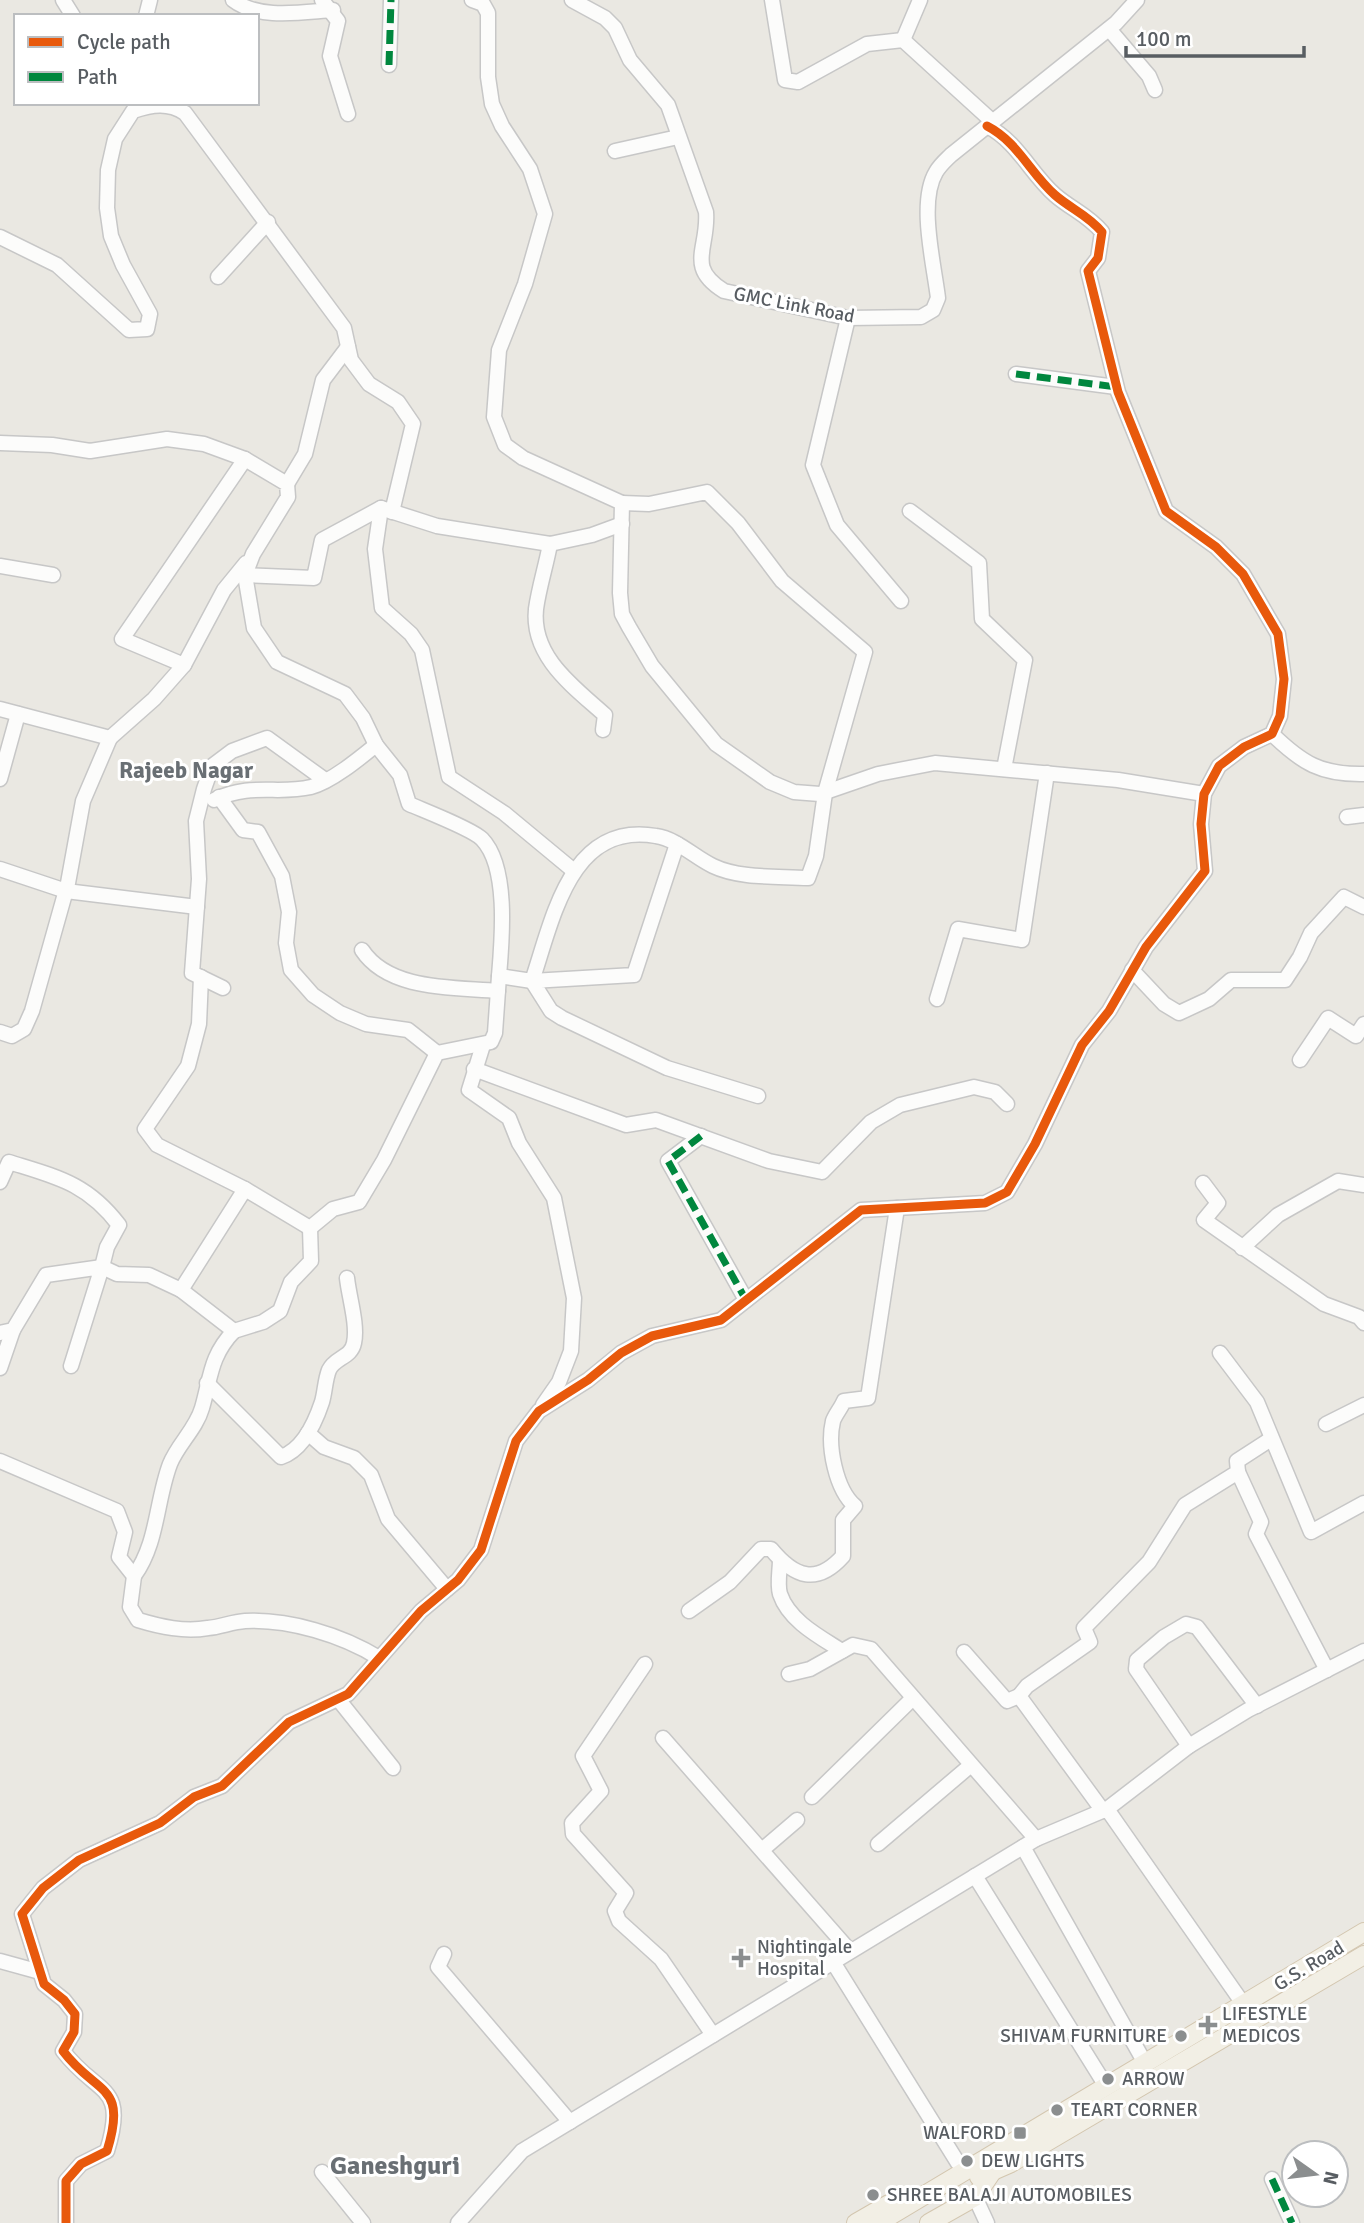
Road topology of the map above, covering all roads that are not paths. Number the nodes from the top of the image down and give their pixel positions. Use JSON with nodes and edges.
{"nodes":[{"id":1,"x":233,"y":0,"type":"edge"},
{"id":2,"x":391,"y":0,"type":"edge"},
{"id":3,"x":472,"y":0,"type":"edge"},
{"id":4,"x":572,"y":0,"type":"edge"},
{"id":5,"x":772,"y":0,"type":"edge"},
{"id":6,"x":920,"y":0,"type":"edge"},
{"id":7,"x":1137,"y":0,"type":"edge"},
{"id":8,"x":328,"y":5,"type":"edge"},
{"id":9,"x":1108,"y":29,"type":"junction"},
{"id":10,"x":903,"y":40,"type":"junction"},
{"id":11,"x":388,"y":65,"type":"dead end"},
{"id":12,"x":1155,"y":89,"type":"dead end"},
{"id":13,"x":149,"y":105,"type":"edge"},
{"id":14,"x":164,"y":105,"type":"edge"},
{"id":15,"x":131,"y":107,"type":"edge"},
{"id":16,"x":348,"y":114,"type":"dead end"},
{"id":17,"x":990,"y":124,"type":"junction"},
{"id":18,"x":678,"y":137,"type":"junction"},
{"id":19,"x":615,"y":151,"type":"dead end"},
{"id":20,"x":268,"y":222,"type":"junction"},
{"id":21,"x":0,"y":237,"type":"edge"},
{"id":22,"x":218,"y":277,"type":"dead end"},
{"id":23,"x":848,"y":318,"type":"junction"},
{"id":24,"x":348,"y":347,"type":"junction"},
{"id":25,"x":1016,"y":374,"type":"dead end"},
{"id":26,"x":1116,"y":387,"type":"junction"},
{"id":27,"x":0,"y":443,"type":"edge"},
{"id":28,"x":245,"y":459,"type":"junction"},
{"id":29,"x":287,"y":484,"type":"junction"},
{"id":30,"x":622,"y":503,"type":"junction"},
{"id":31,"x":386,"y":510,"type":"junction"},
{"id":32,"x":910,"y":511,"type":"dead end"},
{"id":33,"x":622,"y":524,"type":"junction"},
{"id":34,"x":550,"y":544,"type":"junction"},
{"id":35,"x":253,"y":554,"type":"junction"},
{"id":36,"x":0,"y":566,"type":"edge"},
{"id":37,"x":53,"y":575,"type":"dead end"},
{"id":38,"x":245,"y":575,"type":"junction"},
{"id":39,"x":901,"y":601,"type":"dead end"},
{"id":40,"x":184,"y":665,"type":"junction"},
{"id":41,"x":0,"y":709,"type":"edge"},
{"id":42,"x":18,"y":714,"type":"junction"},
{"id":43,"x":603,"y":730,"type":"dead end"},
{"id":44,"x":1272,"y":734,"type":"junction"},
{"id":45,"x":110,"y":738,"type":"junction"},
{"id":46,"x":376,"y":745,"type":"junction"},
{"id":47,"x":1004,"y":769,"type":"junction"},
{"id":48,"x":1047,"y":773,"type":"junction"},
{"id":49,"x":1364,"y":775,"type":"edge"},
{"id":50,"x":0,"y":779,"type":"edge"},
{"id":51,"x":325,"y":780,"type":"junction"},
{"id":52,"x":825,"y":793,"type":"junction"},
{"id":53,"x":1204,"y":794,"type":"junction"},
{"id":54,"x":219,"y":797,"type":"junction"},
{"id":55,"x":199,"y":806,"type":"junction"},
{"id":56,"x":1364,"y":815,"type":"edge"},
{"id":57,"x":1347,"y":817,"type":"dead end"},
{"id":58,"x":677,"y":844,"type":"junction"},
{"id":59,"x":0,"y":869,"type":"edge"},
{"id":60,"x":574,"y":871,"type":"junction"},
{"id":61,"x":66,"y":891,"type":"junction"},
{"id":62,"x":197,"y":906,"type":"junction"},
{"id":63,"x":1364,"y":907,"type":"edge"},
{"id":64,"x":362,"y":950,"type":"dead end"},
{"id":65,"x":1132,"y":970,"type":"junction"},
{"id":66,"x":499,"y":976,"type":"junction"},
{"id":67,"x":201,"y":978,"type":"junction"},
{"id":68,"x":532,"y":981,"type":"junction"},
{"id":69,"x":223,"y":988,"type":"dead end"},
{"id":70,"x":498,"y":991,"type":"junction"},
{"id":71,"x":937,"y":999,"type":"dead end"},
{"id":72,"x":1364,"y":1024,"type":"edge"},
{"id":73,"x":0,"y":1032,"type":"edge"},
{"id":74,"x":483,"y":1045,"type":"junction"},
{"id":75,"x":438,"y":1053,"type":"junction"},
{"id":76,"x":1300,"y":1060,"type":"dead end"},
{"id":77,"x":474,"y":1069,"type":"junction"},
{"id":78,"x":758,"y":1096,"type":"dead end"},
{"id":79,"x":1007,"y":1104,"type":"dead end"},
{"id":80,"x":701,"y":1136,"type":"junction"},
{"id":81,"x":0,"y":1182,"type":"edge"},
{"id":82,"x":1203,"y":1183,"type":"dead end"},
{"id":83,"x":1364,"y":1185,"type":"edge"},
{"id":84,"x":245,"y":1189,"type":"junction"},
{"id":85,"x":897,"y":1208,"type":"junction"},
{"id":86,"x":310,"y":1228,"type":"junction"},
{"id":87,"x":1242,"y":1248,"type":"junction"},
{"id":88,"x":102,"y":1267,"type":"junction"},
{"id":89,"x":347,"y":1278,"type":"dead end"},
{"id":90,"x":181,"y":1290,"type":"junction"},
{"id":91,"x":746,"y":1300,"type":"junction"},
{"id":92,"x":1364,"y":1323,"type":"edge"},
{"id":93,"x":6,"y":1331,"type":"edge"},
{"id":94,"x":234,"y":1331,"type":"junction"},
{"id":95,"x":1220,"y":1353,"type":"dead end"},
{"id":96,"x":71,"y":1366,"type":"dead end"},
{"id":97,"x":0,"y":1368,"type":"edge"},
{"id":98,"x":207,"y":1383,"type":"junction"},
{"id":99,"x":1364,"y":1405,"type":"edge"},
{"id":100,"x":539,"y":1411,"type":"junction"},
{"id":101,"x":1326,"y":1423,"type":"dead end"},
{"id":102,"x":308,"y":1433,"type":"junction"},
{"id":103,"x":1271,"y":1439,"type":"junction"},
{"id":104,"x":0,"y":1461,"type":"edge"},
{"id":105,"x":1238,"y":1472,"type":"junction"},
{"id":106,"x":1364,"y":1503,"type":"edge"},
{"id":107,"x":780,"y":1560,"type":"junction"},
{"id":108,"x":134,"y":1576,"type":"junction"},
{"id":109,"x":447,"y":1589,"type":"junction"},
{"id":110,"x":689,"y":1611,"type":"dead end"},
{"id":111,"x":842,"y":1651,"type":"junction"},
{"id":112,"x":964,"y":1651,"type":"dead end"},
{"id":113,"x":1364,"y":1651,"type":"edge"},
{"id":114,"x":379,"y":1658,"type":"junction"},
{"id":115,"x":645,"y":1664,"type":"dead end"},
{"id":116,"x":1327,"y":1670,"type":"junction"},
{"id":117,"x":789,"y":1674,"type":"dead end"},
{"id":118,"x":1019,"y":1696,"type":"junction"},
{"id":119,"x":913,"y":1698,"type":"junction"},
{"id":120,"x":338,"y":1699,"type":"junction"},
{"id":121,"x":1257,"y":1706,"type":"junction"},
{"id":122,"x":663,"y":1738,"type":"dead end"},
{"id":123,"x":1189,"y":1746,"type":"junction"},
{"id":124,"x":971,"y":1765,"type":"junction"},
{"id":125,"x":393,"y":1768,"type":"dead end"},
{"id":126,"x":812,"y":1797,"type":"dead end"},
{"id":127,"x":1105,"y":1810,"type":"junction"},
{"id":128,"x":797,"y":1820,"type":"dead end"},
{"id":129,"x":1036,"y":1839,"type":"junction"},
{"id":130,"x":878,"y":1844,"type":"dead end"},
{"id":131,"x":1023,"y":1847,"type":"junction"},
{"id":132,"x":762,"y":1850,"type":"junction"},
{"id":133,"x":975,"y":1876,"type":"junction"},
{"id":134,"x":1364,"y":1932,"type":"edge"},
{"id":135,"x":850,"y":1951,"type":"junction"},
{"id":136,"x":444,"y":1954,"type":"dead end"},
{"id":137,"x":1364,"y":1955,"type":"edge"},
{"id":138,"x":0,"y":1961,"type":"edge"},
{"id":139,"x":833,"y":1962,"type":"junction"},
{"id":140,"x":40,"y":1972,"type":"junction"},
{"id":141,"x":1244,"y":2005,"type":"junction"},
{"id":142,"x":713,"y":2035,"type":"junction"},
{"id":143,"x":1145,"y":2063,"type":"junction"},
{"id":144,"x":1106,"y":2086,"type":"junction"},
{"id":145,"x":570,"y":2122,"type":"junction"},
{"id":146,"x":992,"y":2163,"type":"junction"},
{"id":147,"x":322,"y":2172,"type":"dead end"},
{"id":148,"x":966,"y":2179,"type":"junction"},
{"id":149,"x":1272,"y":2179,"type":"dead end"},
{"id":150,"x":66,"y":2223,"type":"edge"},
{"id":151,"x":363,"y":2223,"type":"edge"},
{"id":152,"x":458,"y":2223,"type":"edge"},
{"id":153,"x":856,"y":2223,"type":"edge"},
{"id":154,"x":878,"y":2223,"type":"edge"},
{"id":155,"x":901,"y":2223,"type":"edge"},
{"id":156,"x":929,"y":2223,"type":"edge"},
{"id":157,"x":987,"y":2223,"type":"edge"},
{"id":158,"x":1292,"y":2223,"type":"edge"}],
"edges":[{"from":1,"to":8,"type":"street"},
{"from":2,"to":11,"type":"street"},
{"from":3,"to":30,"type":"street"},
{"from":4,"to":18,"type":"street","name":"GMC Link Road"},
{"from":5,"to":10,"type":"street"},
{"from":6,"to":10,"type":"street"},
{"from":7,"to":9,"type":"street","name":"GMC Link Road"},
{"from":8,"to":16,"type":"street"},
{"from":9,"to":12,"type":"street"},
{"from":9,"to":17,"type":"street","name":"GMC Link Road"},
{"from":10,"to":17,"type":"street"},
{"from":13,"to":15,"type":"street"},
{"from":14,"to":20,"type":"street"},
{"from":15,"to":21,"type":"street"},
{"from":17,"to":23,"type":"street","name":"GMC Link Road"},
{"from":17,"to":26,"type":"street"},
{"from":18,"to":19,"type":"street"},
{"from":18,"to":23,"type":"street","name":"GMC Link Road"},
{"from":20,"to":22,"type":"street"},
{"from":20,"to":24,"type":"street"},
{"from":23,"to":39,"type":"street"},
{"from":24,"to":29,"type":"street"},
{"from":24,"to":31,"type":"street"},
{"from":25,"to":26,"type":"street"},
{"from":26,"to":44,"type":"street"},
{"from":27,"to":28,"type":"street"},
{"from":28,"to":29,"type":"street"},
{"from":28,"to":40,"type":"street"},
{"from":29,"to":35,"type":"street"},
{"from":30,"to":33,"type":"street"},
{"from":30,"to":52,"type":"street"},
{"from":31,"to":34,"type":"street"},
{"from":31,"to":38,"type":"street"},
{"from":31,"to":60,"type":"street"},
{"from":32,"to":47,"type":"street"},
{"from":33,"to":34,"type":"street"},
{"from":33,"to":52,"type":"street"},
{"from":34,"to":43,"type":"street"},
{"from":35,"to":38,"type":"street"},
{"from":35,"to":40,"type":"street"},
{"from":36,"to":37,"type":"street"},
{"from":38,"to":46,"type":"street"},
{"from":40,"to":45,"type":"street"},
{"from":41,"to":42,"type":"street"},
{"from":42,"to":45,"type":"street"},
{"from":42,"to":50,"type":"street"},
{"from":44,"to":49,"type":"street"},
{"from":44,"to":53,"type":"street"},
{"from":45,"to":61,"type":"street"},
{"from":46,"to":51,"type":"street"},
{"from":46,"to":66,"type":"street"},
{"from":47,"to":48,"type":"street"},
{"from":47,"to":52,"type":"street"},
{"from":48,"to":53,"type":"street"},
{"from":48,"to":71,"type":"street"},
{"from":51,"to":54,"type":"street"},
{"from":51,"to":55,"type":"street"},
{"from":52,"to":58,"type":"street"},
{"from":53,"to":65,"type":"street"},
{"from":54,"to":55,"type":"street"},
{"from":54,"to":75,"type":"street"},
{"from":55,"to":62,"type":"street"},
{"from":56,"to":57,"type":"street"},
{"from":58,"to":60,"type":"street"},
{"from":58,"to":68,"type":"street"},
{"from":59,"to":61,"type":"street"},
{"from":60,"to":68,"type":"street"},
{"from":61,"to":62,"type":"street"},
{"from":61,"to":73,"type":"street"},
{"from":62,"to":67,"type":"street"},
{"from":63,"to":65,"type":"street"},
{"from":64,"to":70,"type":"street"},
{"from":65,"to":85,"type":"street"},
{"from":66,"to":68,"type":"street"},
{"from":66,"to":70,"type":"street"},
{"from":67,"to":69,"type":"street"},
{"from":67,"to":84,"type":"street"},
{"from":68,"to":78,"type":"street"},
{"from":70,"to":74,"type":"street"},
{"from":72,"to":76,"type":"street"},
{"from":74,"to":75,"type":"street"},
{"from":74,"to":77,"type":"street"},
{"from":75,"to":86,"type":"street"},
{"from":77,"to":80,"type":"street"},
{"from":77,"to":100,"type":"street"},
{"from":79,"to":80,"type":"street"},
{"from":80,"to":91,"type":"street"},
{"from":81,"to":88,"type":"street"},
{"from":82,"to":87,"type":"street"},
{"from":83,"to":87,"type":"street"},
{"from":84,"to":86,"type":"street"},
{"from":84,"to":90,"type":"street"},
{"from":85,"to":91,"type":"street"},
{"from":85,"to":107,"type":"street"},
{"from":86,"to":94,"type":"street"},
{"from":87,"to":92,"type":"street"},
{"from":88,"to":90,"type":"street"},
{"from":88,"to":93,"type":"street"},
{"from":88,"to":96,"type":"street"},
{"from":89,"to":102,"type":"street"},
{"from":90,"to":94,"type":"street"},
{"from":91,"to":100,"type":"street"},
{"from":93,"to":97,"type":"street"},
{"from":94,"to":98,"type":"street"},
{"from":95,"to":103,"type":"street"},
{"from":98,"to":102,"type":"street"},
{"from":98,"to":108,"type":"street"},
{"from":99,"to":101,"type":"street"},
{"from":100,"to":109,"type":"street"},
{"from":102,"to":109,"type":"street"},
{"from":103,"to":105,"type":"street"},
{"from":103,"to":106,"type":"street"},
{"from":104,"to":108,"type":"street"},
{"from":105,"to":116,"type":"street"},
{"from":105,"to":118,"type":"street"},
{"from":107,"to":110,"type":"street"},
{"from":107,"to":111,"type":"street"},
{"from":108,"to":114,"type":"street"},
{"from":109,"to":114,"type":"street"},
{"from":111,"to":117,"type":"street"},
{"from":111,"to":119,"type":"street"},
{"from":112,"to":118,"type":"street"},
{"from":113,"to":116,"type":"street"},
{"from":114,"to":120,"type":"street"},
{"from":115,"to":142,"type":"street"},
{"from":116,"to":121,"type":"street"},
{"from":118,"to":127,"type":"street"},
{"from":119,"to":124,"type":"street"},
{"from":119,"to":126,"type":"street"},
{"from":120,"to":125,"type":"street"},
{"from":120,"to":140,"type":"street"},
{"from":121,"to":123,"type":"street"},
{"from":121,"to":123,"type":"street"},
{"from":122,"to":132,"type":"street"},
{"from":123,"to":127,"type":"street"},
{"from":124,"to":129,"type":"street"},
{"from":124,"to":130,"type":"street"},
{"from":127,"to":129,"type":"street"},
{"from":127,"to":141,"type":"street"},
{"from":128,"to":132,"type":"street"},
{"from":129,"to":131,"type":"street"},
{"from":131,"to":133,"type":"street"},
{"from":131,"to":143,"type":"street"},
{"from":132,"to":135,"type":"street"},
{"from":133,"to":135,"type":"street"},
{"from":133,"to":144,"type":"street"},
{"from":134,"to":141,"type":"main road","name":"G.S. Road"},
{"from":135,"to":139,"type":"street"},
{"from":136,"to":145,"type":"street"},
{"from":137,"to":146,"type":"main road","name":"G.S. Road"},
{"from":138,"to":140,"type":"street"},
{"from":139,"to":142,"type":"street"},
{"from":139,"to":148,"type":"street"},
{"from":140,"to":150,"type":"street"},
{"from":141,"to":143,"type":"main road","name":"G.S. Road"},
{"from":142,"to":145,"type":"street"},
{"from":143,"to":144,"type":"main road","name":"G.S. Road"},
{"from":144,"to":146,"type":"main road","name":"G.S. Road"},
{"from":145,"to":152,"type":"street"},
{"from":146,"to":148,"type":"main road"},
{"from":146,"to":148,"type":"main road"},
{"from":147,"to":151,"type":"street"},
{"from":148,"to":153,"type":"main road"},
{"from":148,"to":154,"type":"main road"},
{"from":148,"to":155,"type":"main road"},
{"from":148,"to":156,"type":"main road"},
{"from":148,"to":157,"type":"street"},
{"from":149,"to":158,"type":"street"}]}
